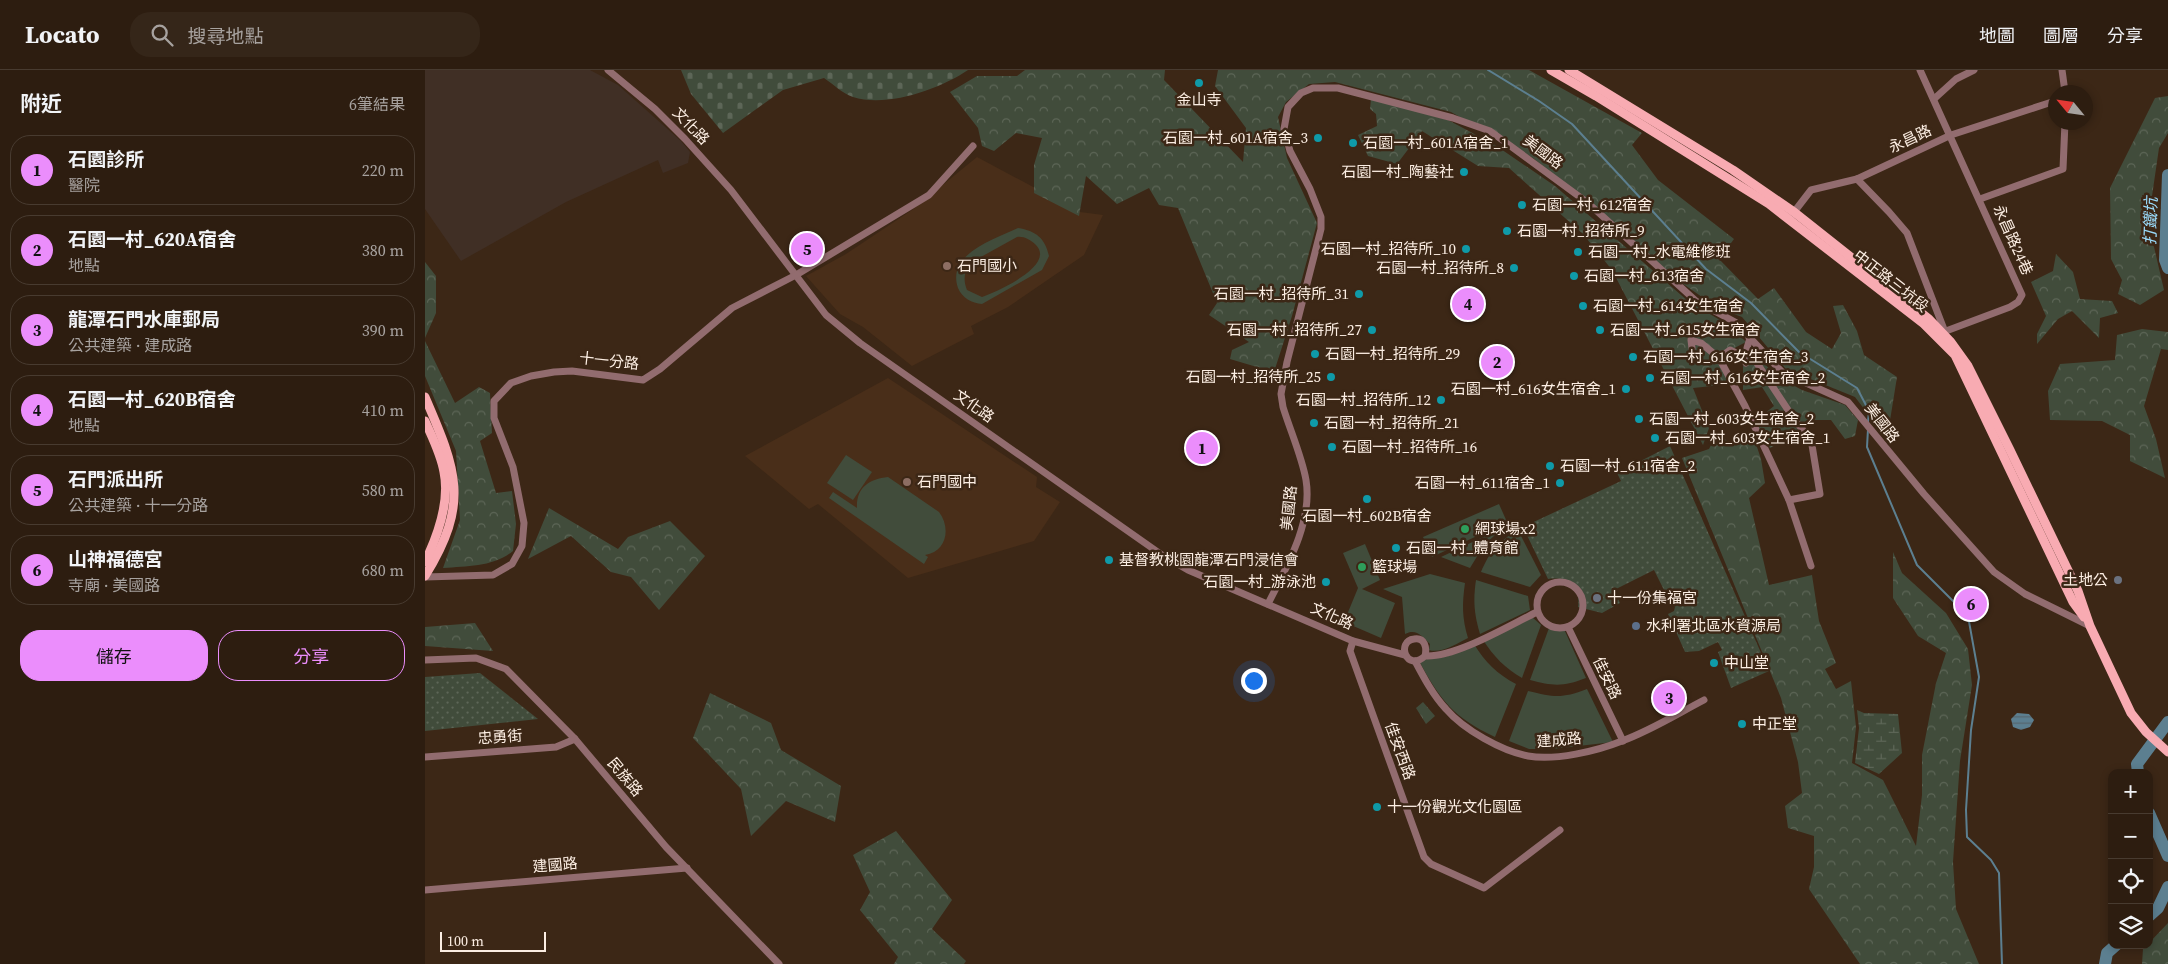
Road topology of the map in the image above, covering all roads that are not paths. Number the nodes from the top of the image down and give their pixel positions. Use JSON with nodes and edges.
{"nodes":[{"id":1,"x":608,"y":70,"type":"edge"},
{"id":2,"x":1551,"y":70,"type":"edge"},
{"id":3,"x":1569,"y":70,"type":"edge"},
{"id":4,"x":1920,"y":70,"type":"edge"},
{"id":5,"x":1974,"y":70,"type":"edge"},
{"id":6,"x":2062,"y":70,"type":"edge"},
{"id":7,"x":2064,"y":85,"type":"edge"},
{"id":8,"x":1934,"y":99,"type":"junction"},
{"id":9,"x":2048,"y":103,"type":"edge"},
{"id":10,"x":2065,"y":130,"type":"edge"},
{"id":11,"x":1951,"y":135,"type":"junction"},
{"id":12,"x":973,"y":146,"type":"dead end"},
{"id":13,"x":1857,"y":179,"type":"junction"},
{"id":14,"x":1980,"y":199,"type":"junction"},
{"id":15,"x":1792,"y":215,"type":"junction"},
{"id":16,"x":796,"y":275,"type":"junction"},
{"id":17,"x":1941,"y":333,"type":"junction"},
{"id":18,"x":1750,"y":338,"type":"junction"},
{"id":19,"x":1692,"y":348,"type":"dead end"},
{"id":20,"x":1719,"y":358,"type":"junction"},
{"id":21,"x":1746,"y":363,"type":"dead end"},
{"id":22,"x":425,"y":397,"type":"edge"},
{"id":23,"x":425,"y":421,"type":"edge"},
{"id":24,"x":1789,"y":500,"type":"junction"},
{"id":25,"x":425,"y":562,"type":"edge"},
{"id":26,"x":1811,"y":566,"type":"dead end"},
{"id":27,"x":425,"y":577,"type":"edge"},
{"id":28,"x":1268,"y":604,"type":"junction"},
{"id":29,"x":1537,"y":612,"type":"junction"},
{"id":30,"x":2090,"y":626,"type":"junction"},
{"id":31,"x":1568,"y":627,"type":"junction"},
{"id":32,"x":1353,"y":641,"type":"junction"},
{"id":33,"x":1405,"y":654,"type":"junction"},
{"id":34,"x":1425,"y":656,"type":"junction"},
{"id":35,"x":425,"y":660,"type":"edge"},
{"id":36,"x":1415,"y":661,"type":"junction"},
{"id":37,"x":1704,"y":700,"type":"dead end"},
{"id":38,"x":575,"y":740,"type":"junction"},
{"id":39,"x":1623,"y":741,"type":"junction"},
{"id":40,"x":2168,"y":752,"type":"edge"},
{"id":41,"x":425,"y":757,"type":"edge"},
{"id":42,"x":1560,"y":830,"type":"dead end"},
{"id":43,"x":687,"y":868,"type":"junction"},
{"id":44,"x":425,"y":890,"type":"edge"},
{"id":45,"x":779,"y":964,"type":"edge"}],
"edges":[{"from":1,"to":16,"type":"street","name":"文化路"},
{"from":2,"to":15,"type":"main road","name":"中正路三坑段"},
{"from":3,"to":15,"type":"main road","name":"中正路三坑段"},
{"from":4,"to":8,"type":"street","name":"永昌路24巷"},
{"from":5,"to":8,"type":"street"},
{"from":6,"to":7,"type":"street"},
{"from":8,"to":11,"type":"street","name":"永昌路24巷"},
{"from":9,"to":11,"type":"street","name":"永昌路"},
{"from":10,"to":14,"type":"street"},
{"from":11,"to":13,"type":"street","name":"永昌路"},
{"from":11,"to":14,"type":"street","name":"永昌路24巷"},
{"from":12,"to":16,"type":"street","name":"十一分路"},
{"from":13,"to":15,"type":"street","name":"永昌路"},
{"from":13,"to":17,"type":"street"},
{"from":14,"to":17,"type":"street","name":"永昌路24巷"},
{"from":15,"to":17,"type":"main road","name":"中正路三坑段"},
{"from":16,"to":27,"type":"street","name":"十一分路"},
{"from":16,"to":28,"type":"street","name":"文化路"},
{"from":17,"to":30,"type":"main road","name":"中正路三坑段"},
{"from":18,"to":24,"type":"street"},
{"from":18,"to":28,"type":"street","name":"美國路"},
{"from":18,"to":30,"type":"street","name":"美國路"},
{"from":19,"to":20,"type":"street"},
{"from":20,"to":21,"type":"street"},
{"from":20,"to":24,"type":"street"},
{"from":22,"to":27,"type":"main road"},
{"from":23,"to":25,"type":"main road"},
{"from":24,"to":26,"type":"street"},
{"from":28,"to":32,"type":"street","name":"文化路"},
{"from":29,"to":31,"type":"street"},
{"from":29,"to":31,"type":"street"},
{"from":29,"to":34,"type":"street"},
{"from":30,"to":40,"type":"main road","name":"中正路三坑段"},
{"from":31,"to":39,"type":"street","name":"佳安路"},
{"from":32,"to":33,"type":"street","name":"文化路"},
{"from":32,"to":42,"type":"street","name":"佳安西路"},
{"from":33,"to":34,"type":"street"},
{"from":33,"to":36,"type":"street","name":"文化路"},
{"from":34,"to":36,"type":"street"},
{"from":35,"to":38,"type":"street","name":"民族路"},
{"from":36,"to":39,"type":"street","name":"建成路"},
{"from":37,"to":39,"type":"street","name":"建成路"},
{"from":38,"to":41,"type":"street","name":"忠勇街"},
{"from":38,"to":43,"type":"street","name":"民族路"},
{"from":43,"to":44,"type":"street","name":"建國路"},
{"from":43,"to":45,"type":"street","name":"民族路"}]}
